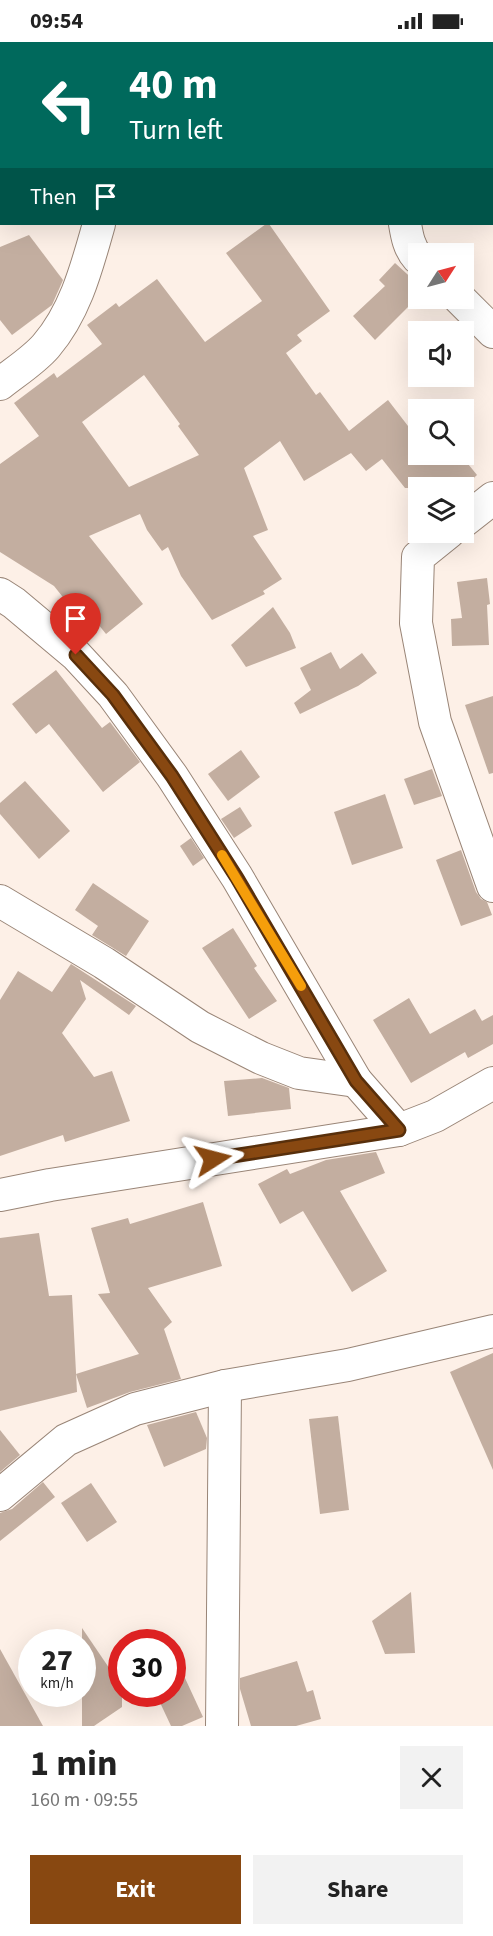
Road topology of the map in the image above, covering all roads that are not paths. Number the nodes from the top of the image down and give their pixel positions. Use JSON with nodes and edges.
{"nodes":[{"id":1,"x":99,"y":225,"type":"edge"},
{"id":2,"x":405,"y":225,"type":"edge"},
{"id":3,"x":409,"y":243,"type":"edge"},
{"id":4,"x":470,"y":309,"type":"edge"},
{"id":5,"x":493,"y":332,"type":"edge"},
{"id":6,"x":0,"y":384,"type":"edge"},
{"id":7,"x":493,"y":498,"type":"edge"},
{"id":8,"x":474,"y":513,"type":"edge"},
{"id":9,"x":435,"y":543,"type":"edge"},
{"id":10,"x":0,"y":594,"type":"edge"},
{"id":11,"x":493,"y":886,"type":"edge"},
{"id":12,"x":0,"y":901,"type":"edge"},
{"id":13,"x":356,"y":1081,"type":"junction"},
{"id":14,"x":491,"y":1090,"type":"edge"},
{"id":15,"x":399,"y":1130,"type":"junction"},
{"id":16,"x":0,"y":1195,"type":"edge"},
{"id":17,"x":493,"y":1331,"type":"edge"},
{"id":18,"x":225,"y":1386,"type":"junction"},
{"id":19,"x":0,"y":1495,"type":"edge"},
{"id":20,"x":222,"y":1726,"type":"edge"}],
"edges":[{"from":1,"to":6,"type":"street"},
{"from":2,"to":3,"type":"street"},
{"from":4,"to":5,"type":"street"},
{"from":7,"to":8,"type":"street"},
{"from":9,"to":11,"type":"street"},
{"from":10,"to":13,"type":"street"},
{"from":12,"to":13,"type":"street"},
{"from":13,"to":15,"type":"street"},
{"from":14,"to":15,"type":"street"},
{"from":15,"to":16,"type":"street"},
{"from":17,"to":18,"type":"street"},
{"from":18,"to":19,"type":"street"},
{"from":18,"to":20,"type":"street"}]}
